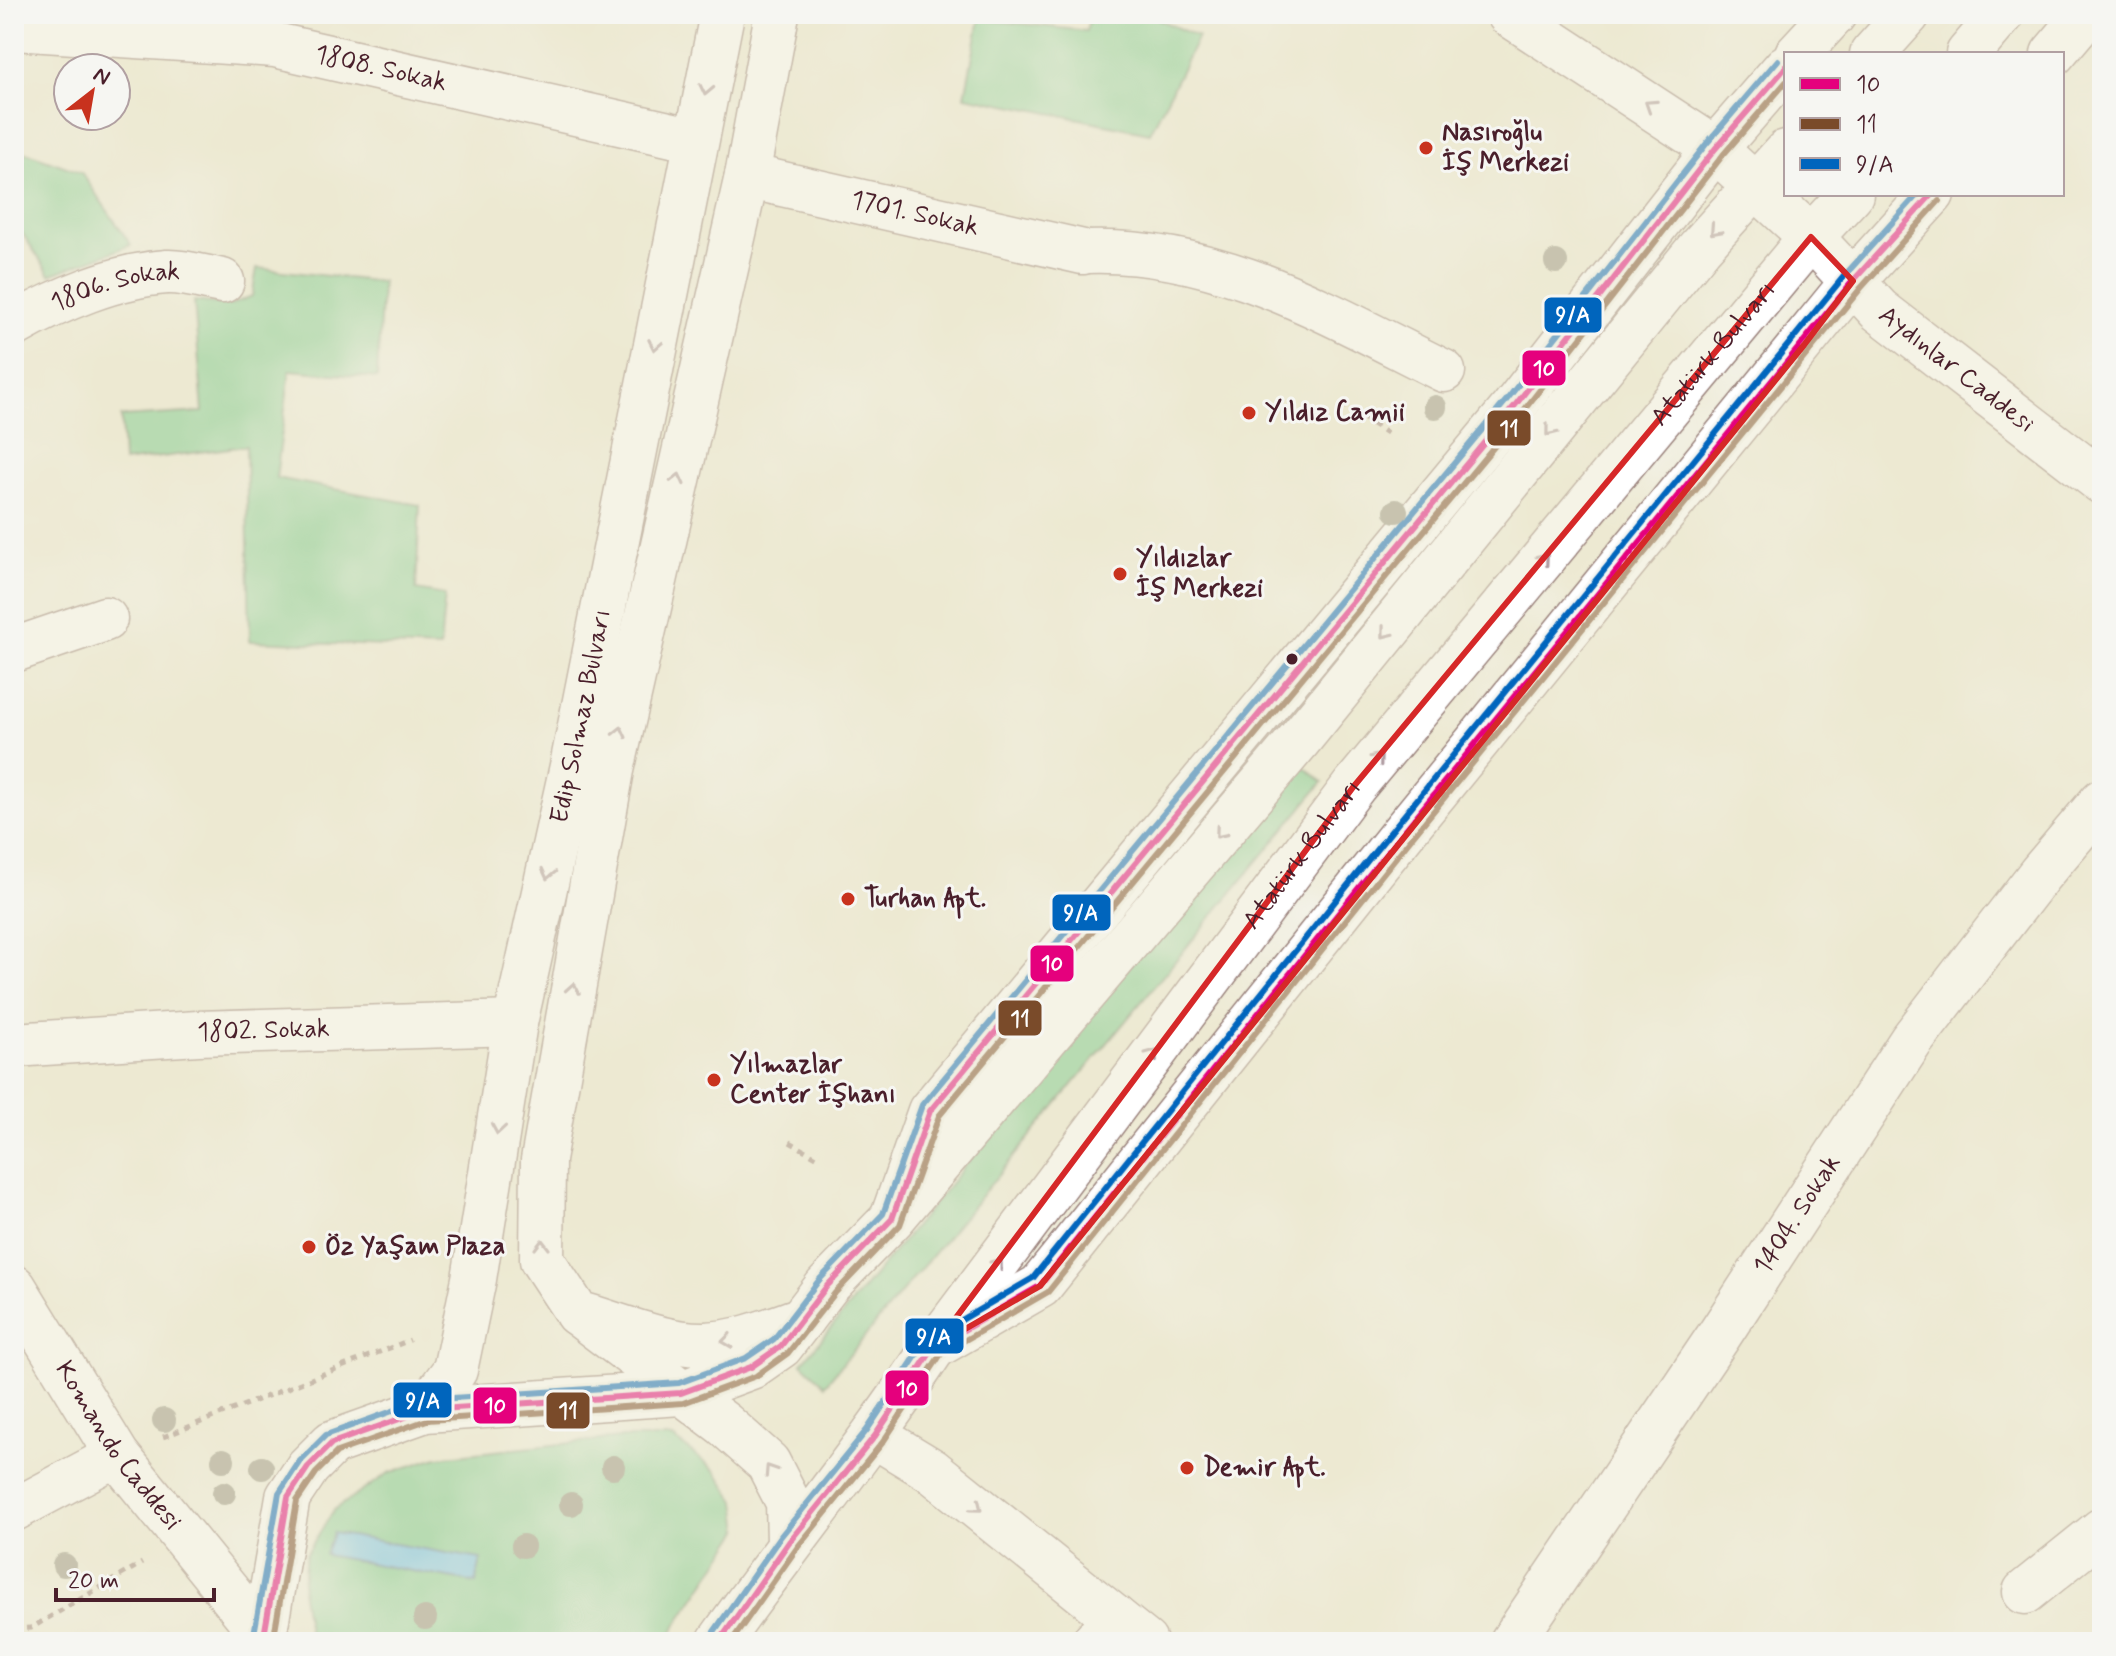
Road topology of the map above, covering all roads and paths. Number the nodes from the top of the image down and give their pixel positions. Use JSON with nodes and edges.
{"nodes":[{"id":1,"x":722,"y":14,"type":"edge"},
{"id":2,"x":777,"y":14,"type":"edge"},
{"id":3,"x":1509,"y":14,"type":"edge"},
{"id":4,"x":1834,"y":14,"type":"edge"},
{"id":5,"x":1908,"y":14,"type":"edge"},
{"id":6,"x":2002,"y":14,"type":"edge"},
{"id":7,"x":2087,"y":14,"type":"edge"},
{"id":8,"x":14,"y":28,"type":"edge"},
{"id":9,"x":1799,"y":52,"type":"edge"},
{"id":10,"x":1874,"y":52,"type":"edge"},
{"id":11,"x":1970,"y":52,"type":"edge"},
{"id":12,"x":2055,"y":52,"type":"edge"},
{"id":13,"x":1784,"y":69,"type":"edge"},
{"id":14,"x":695,"y":140,"type":"junction"},
{"id":15,"x":1715,"y":149,"type":"junction"},
{"id":16,"x":1784,"y":154,"type":"edge"},
{"id":17,"x":747,"y":176,"type":"junction"},
{"id":18,"x":1756,"y":184,"type":"junction"},
{"id":19,"x":1849,"y":196,"type":"edge"},
{"id":20,"x":1930,"y":196,"type":"edge"},
{"id":21,"x":1811,"y":237,"type":"junction"},
{"id":22,"x":1083,"y":252,"type":"joint"},
{"id":23,"x":222,"y":281,"type":"dead end"},
{"id":24,"x":1853,"y":281,"type":"junction"},
{"id":25,"x":14,"y":325,"type":"edge"},
{"id":26,"x":1444,"y":371,"type":"dead end"},
{"id":27,"x":1342,"y":404,"type":"dead end"},
{"id":28,"x":1391,"y":436,"type":"dead end"},
{"id":29,"x":2102,"y":482,"type":"edge"},
{"id":30,"x":105,"y":619,"type":"dead end"},
{"id":31,"x":14,"y":650,"type":"edge"},
{"id":32,"x":2102,"y":801,"type":"edge"},
{"id":33,"x":515,"y":1023,"type":"junction"},
{"id":34,"x":14,"y":1045,"type":"edge"},
{"id":35,"x":790,"y":1142,"type":"dead end"},
{"id":36,"x":820,"y":1159,"type":"dead end"},
{"id":37,"x":892,"y":1219,"type":"junction"},
{"id":38,"x":14,"y":1287,"type":"edge"},
{"id":39,"x":577,"y":1313,"type":"junction"},
{"id":40,"x":464,"y":1317,"type":"junction"},
{"id":41,"x":802,"y":1319,"type":"junction"},
{"id":42,"x":934,"y":1347,"type":"junction"},
{"id":43,"x":681,"y":1393,"type":"junction"},
{"id":44,"x":425,"y":1410,"type":"junction"},
{"id":45,"x":875,"y":1436,"type":"junction"},
{"id":46,"x":117,"y":1455,"type":"junction"},
{"id":47,"x":14,"y":1510,"type":"edge"},
{"id":48,"x":2102,"y":1530,"type":"edge"},
{"id":49,"x":789,"y":1542,"type":"junction"},
{"id":50,"x":149,"y":1558,"type":"dead end"},
{"id":51,"x":2025,"y":1592,"type":"dead end"},
{"id":52,"x":14,"y":1629,"type":"edge"},
{"id":53,"x":1118,"y":1634,"type":"edge"},
{"id":54,"x":263,"y":1639,"type":"edge"},
{"id":55,"x":719,"y":1642,"type":"edge"},
{"id":56,"x":1512,"y":1642,"type":"edge"}],
"edges":[{"from":1,"to":14,"type":"main road","name":"Edip Solmaz Bulvarı","one_way":true},
{"from":2,"to":17,"type":"main road","name":"Edip Solmaz Bulvarı"},
{"from":15,"to":3,"type":"main road","name":"Aydınlar Caddesi","one_way":true},
{"from":4,"to":9,"type":"main road"},
{"from":5,"to":10,"type":"main road"},
{"from":6,"to":11,"type":"main road"},
{"from":7,"to":12,"type":"main road"},
{"from":8,"to":14,"type":"main road","name":"1808. Sokak"},
{"from":13,"to":15,"type":"main road"},
{"from":14,"to":33,"type":"main road","name":"Edip Solmaz Bulvarı","one_way":true},
{"from":15,"to":18,"type":"main road","name":"Aydınlar Caddesi"},
{"from":15,"to":37,"type":"main road"},
{"from":16,"to":18,"type":"main road"},
{"from":17,"to":22,"type":"main road","name":"1701. Sokak"},
{"from":39,"to":17,"type":"main road","name":"Edip Solmaz Bulvarı","one_way":true},
{"from":18,"to":21,"type":"main road","name":"Aydınlar Caddesi"},
{"from":18,"to":37,"type":"main road","one_way":true},
{"from":19,"to":21,"type":"main road","name":"Atatürk Bulvarı"},
{"from":20,"to":24,"type":"main road"},
{"from":21,"to":24,"type":"main road","name":"Aydınlar Caddesi"},
{"from":42,"to":21,"type":"main road","name":"Atatürk Bulvarı","one_way":true},
{"from":22,"to":26,"type":"street"},
{"from":23,"to":25,"type":"main road","name":"1806. Sokak"},
{"from":24,"to":29,"type":"main road","name":"Aydınlar Caddesi"},
{"from":24,"to":42,"type":"main road"},
{"from":27,"to":28,"type":"path"},
{"from":30,"to":31,"type":"main road"},
{"from":32,"to":56,"type":"main road","name":"1404. Sokak"},
{"from":33,"to":34,"type":"main road","name":"1802. Sokak"},
{"from":33,"to":40,"type":"main road","name":"Edip Solmaz Bulvarı","one_way":true},
{"from":35,"to":36,"type":"path"},
{"from":37,"to":41,"type":"main road"},
{"from":38,"to":46,"type":"main road","name":"Komando Caddesi"},
{"from":41,"to":39,"type":"main road","one_way":true},
{"from":39,"to":43,"type":"main road","name":"Edip Solmaz Bulvarı"},
{"from":40,"to":44,"type":"main road","name":"Edip Solmaz Bulvarı"},
{"from":40,"to":46,"type":"path"},
{"from":41,"to":43,"type":"main road"},
{"from":42,"to":45,"type":"main road","name":"Atatürk Bulvarı"},
{"from":43,"to":44,"type":"main road"},
{"from":49,"to":43,"type":"main road","name":"Edip Solmaz Bulvarı","one_way":true},
{"from":44,"to":54,"type":"main road"},
{"from":45,"to":49,"type":"main road","name":"Atatürk Bulvarı"},
{"from":45,"to":53,"type":"main road","one_way":true},
{"from":46,"to":47,"type":"street"},
{"from":46,"to":54,"type":"main road","name":"Komando Caddesi"},
{"from":48,"to":51,"type":"main road"},
{"from":49,"to":55,"type":"main road","name":"Atatürk Bulvarı"},
{"from":50,"to":52,"type":"path"}]}
